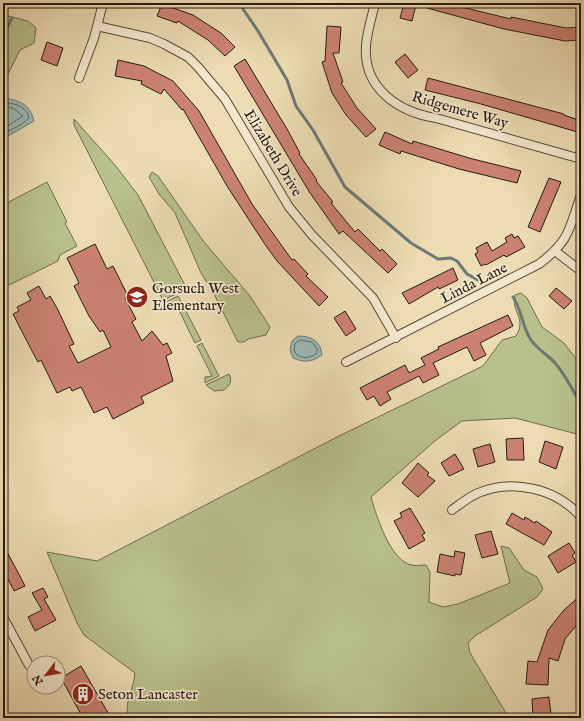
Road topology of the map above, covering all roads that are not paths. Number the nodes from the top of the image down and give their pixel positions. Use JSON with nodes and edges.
{"nodes":[{"id":1,"x":103,"y":3,"type":"edge"},
{"id":2,"x":375,"y":3,"type":"edge"},
{"id":3,"x":97,"y":26,"type":"junction"},
{"id":4,"x":79,"y":78,"type":"dead end"},
{"id":5,"x":581,"y":159,"type":"edge"},
{"id":6,"x":581,"y":195,"type":"edge"},
{"id":7,"x":555,"y":251,"type":"junction"},
{"id":8,"x":581,"y":271,"type":"edge"},
{"id":9,"x":396,"y":338,"type":"junction"},
{"id":10,"x":346,"y":362,"type":"dead end"},
{"id":11,"x":452,"y":510,"type":"dead end"},
{"id":12,"x":581,"y":517,"type":"edge"},
{"id":13,"x":3,"y":617,"type":"edge"},
{"id":14,"x":26,"y":659,"type":"edge"}],
"edges":[{"from":1,"to":3,"type":"street"},
{"from":2,"to":5,"type":"street","name":"Ridgemere Way"},
{"from":3,"to":4,"type":"street"},
{"from":3,"to":9,"type":"street","name":"Elizabeth Drive"},
{"from":6,"to":7,"type":"street","name":"Linda Lane"},
{"from":7,"to":8,"type":"street"},
{"from":7,"to":9,"type":"street","name":"Linda Lane"},
{"from":9,"to":10,"type":"street","name":"Linda Lane"},
{"from":11,"to":12,"type":"street"},
{"from":13,"to":14,"type":"street"}]}
